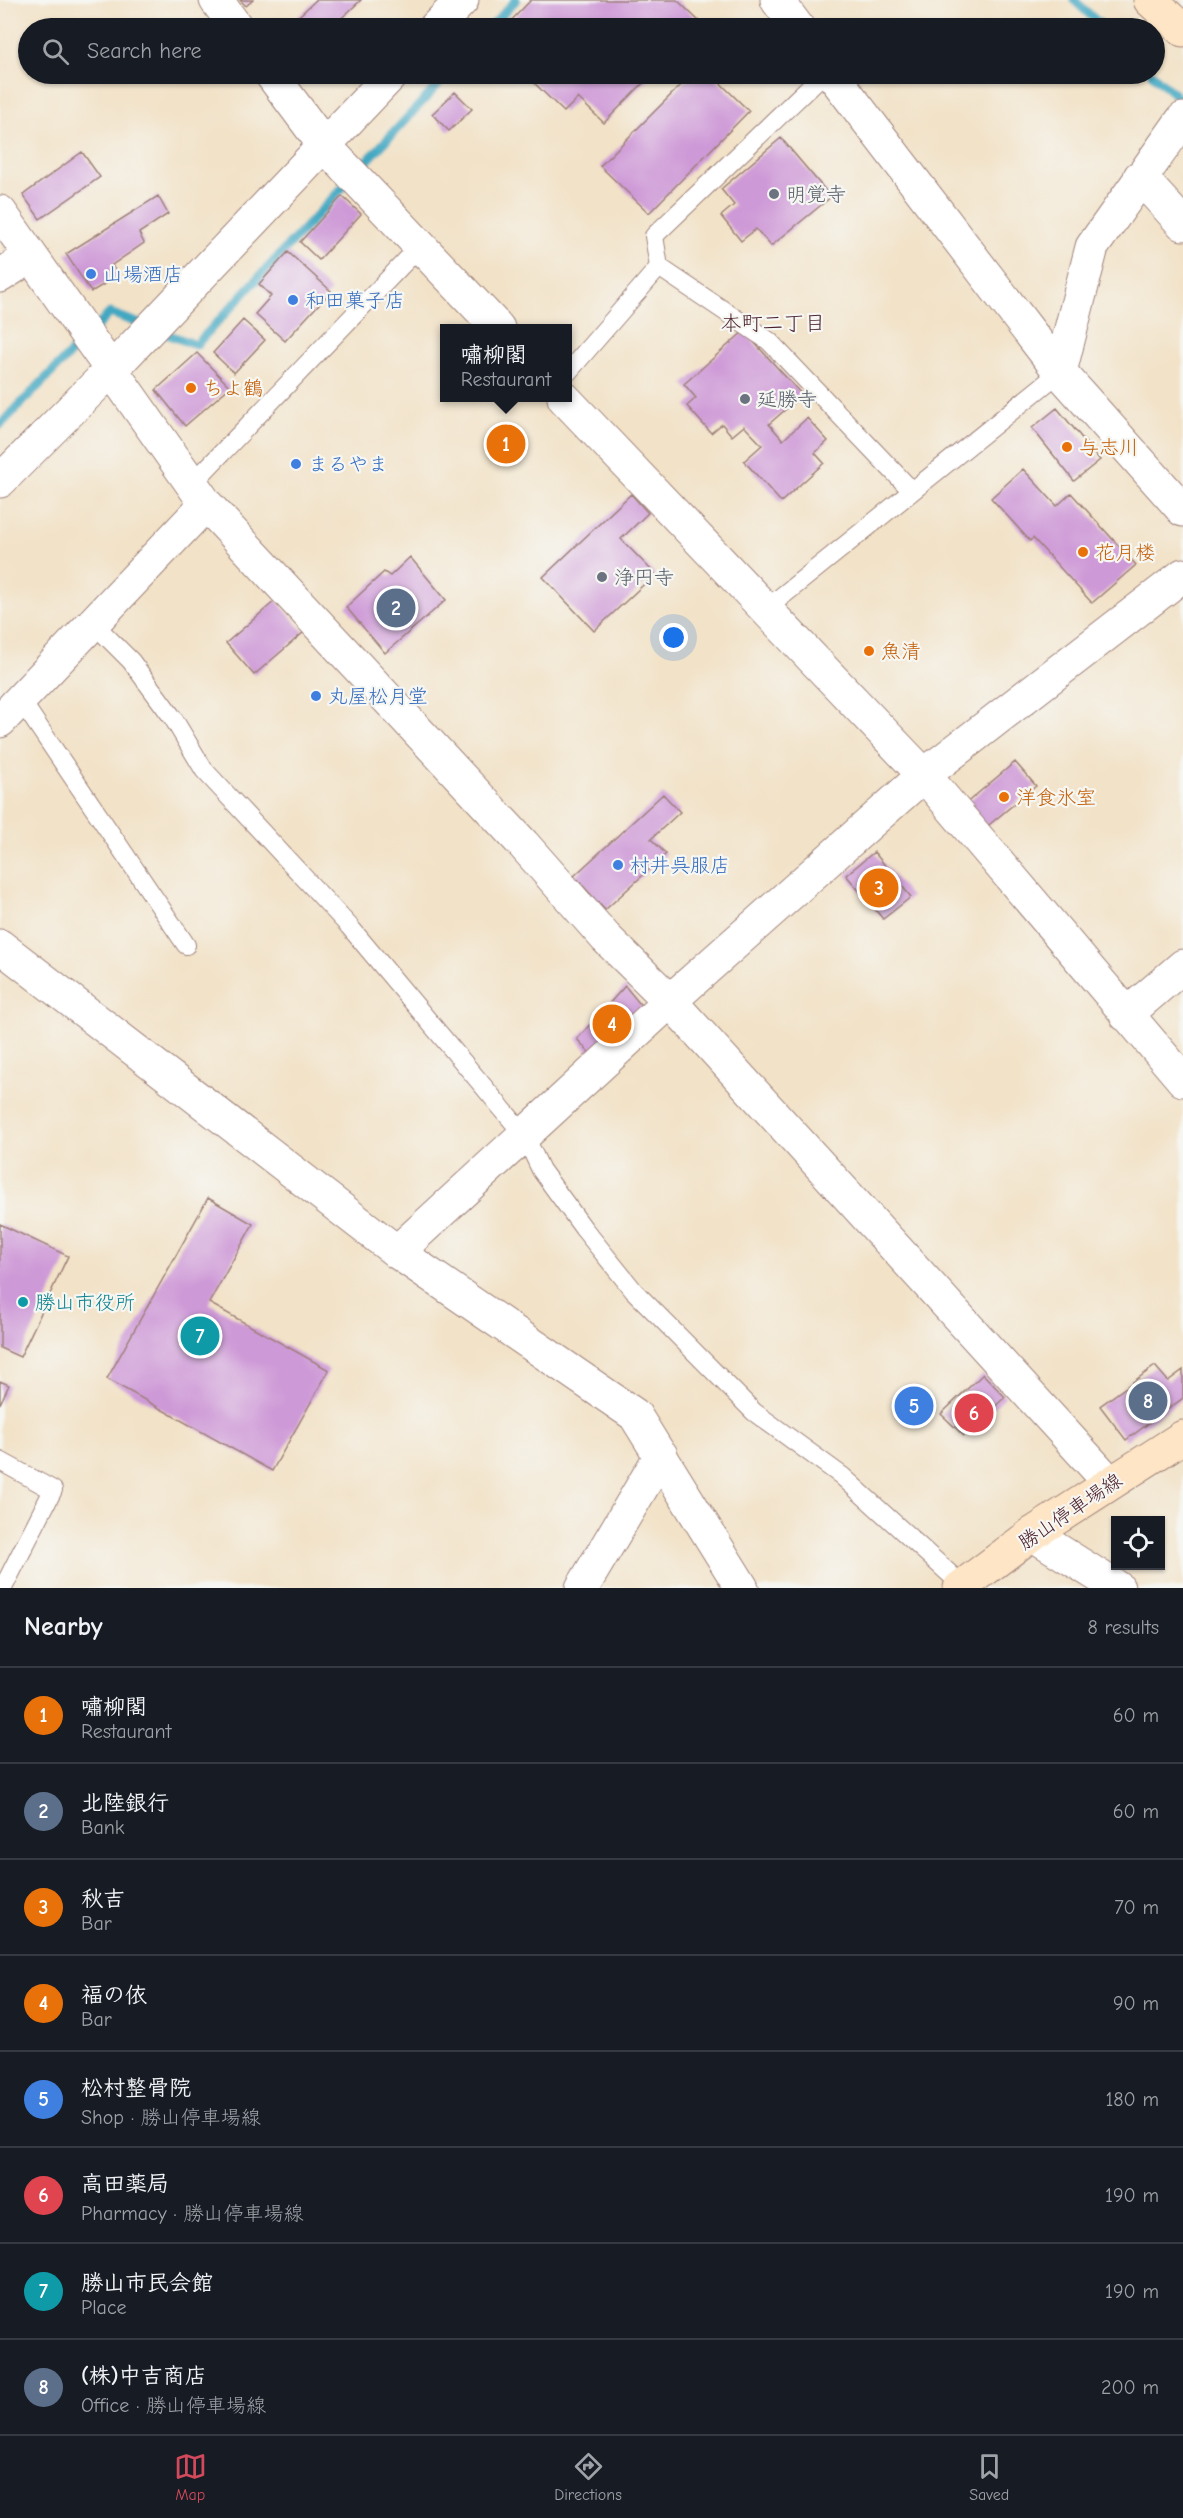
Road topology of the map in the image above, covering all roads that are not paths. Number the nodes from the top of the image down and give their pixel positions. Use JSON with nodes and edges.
{"nodes":[{"id":1,"x":216,"y":0,"type":"edge"},
{"id":2,"x":777,"y":0,"type":"edge"},
{"id":3,"x":1150,"y":0,"type":"edge"},
{"id":4,"x":457,"y":2,"type":"edge"},
{"id":5,"x":230,"y":18,"type":"edge"},
{"id":6,"x":443,"y":18,"type":"edge"},
{"id":7,"x":790,"y":18,"type":"edge"},
{"id":8,"x":1183,"y":30,"type":"edge"},
{"id":9,"x":278,"y":84,"type":"edge"},
{"id":10,"x":382,"y":84,"type":"edge"},
{"id":11,"x":813,"y":84,"type":"edge"},
{"id":12,"x":840,"y":84,"type":"edge"},
{"id":13,"x":1183,"y":119,"type":"edge"},
{"id":14,"x":324,"y":145,"type":"junction"},
{"id":15,"x":1140,"y":177,"type":"junction"},
{"id":16,"x":0,"y":212,"type":"edge"},
{"id":17,"x":1183,"y":224,"type":"edge"},
{"id":18,"x":420,"y":246,"type":"junction"},
{"id":19,"x":31,"y":256,"type":"junction"},
{"id":20,"x":659,"y":267,"type":"junction"},
{"id":21,"x":0,"y":276,"type":"edge"},
{"id":22,"x":494,"y":324,"type":"edge"},
{"id":23,"x":572,"y":366,"type":"edge"},
{"id":24,"x":111,"y":370,"type":"junction"},
{"id":25,"x":1060,"y":372,"type":"junction"},
{"id":26,"x":568,"y":402,"type":"edge"},
{"id":27,"x":0,"y":481,"type":"edge"},
{"id":28,"x":912,"y":491,"type":"junction"},
{"id":29,"x":199,"y":494,"type":"junction"},
{"id":30,"x":1183,"y":510,"type":"edge"},
{"id":31,"x":1183,"y":575,"type":"edge"},
{"id":32,"x":766,"y":609,"type":"junction"},
{"id":33,"x":93,"y":623,"type":"junction"},
{"id":34,"x":10,"y":710,"type":"edge"},
{"id":35,"x":924,"y":775,"type":"junction"},
{"id":36,"x":186,"y":945,"type":"dead end"},
{"id":37,"x":0,"y":946,"type":"edge"},
{"id":38,"x":1183,"y":966,"type":"edge"},
{"id":39,"x":670,"y":1001,"type":"junction"},
{"id":40,"x":1126,"y":1015,"type":"junction"},
{"id":41,"x":1183,"y":1080,"type":"edge"},
{"id":42,"x":525,"y":1136,"type":"junction"},
{"id":43,"x":397,"y":1252,"type":"junction"},
{"id":44,"x":1183,"y":1437,"type":"edge"},
{"id":45,"x":661,"y":1455,"type":"junction"},
{"id":46,"x":0,"y":1461,"type":"edge"},
{"id":47,"x":1110,"y":1483,"type":"junction"},
{"id":48,"x":1032,"y":1534,"type":"junction"},
{"id":49,"x":961,"y":1586,"type":"edge"},
{"id":50,"x":3,"y":1588,"type":"edge"},
{"id":51,"x":582,"y":1588,"type":"edge"},
{"id":52,"x":742,"y":1588,"type":"edge"},
{"id":53,"x":1118,"y":1588,"type":"edge"}],
"edges":[{"from":1,"to":5,"type":"street"},
{"from":2,"to":7,"type":"street"},
{"from":3,"to":8,"type":"main road"},
{"from":4,"to":6,"type":"street"},
{"from":9,"to":14,"type":"street"},
{"from":10,"to":14,"type":"street"},
{"from":11,"to":20,"type":"lane"},
{"from":12,"to":25,"type":"street"},
{"from":13,"to":15,"type":"street"},
{"from":14,"to":18,"type":"street"},
{"from":14,"to":24,"type":"street"},
{"from":15,"to":17,"type":"street"},
{"from":15,"to":25,"type":"street"},
{"from":16,"to":19,"type":"street"},
{"from":18,"to":22,"type":"street"},
{"from":18,"to":29,"type":"lane"},
{"from":19,"to":21,"type":"street"},
{"from":19,"to":24,"type":"street"},
{"from":20,"to":23,"type":"lane"},
{"from":20,"to":28,"type":"lane"},
{"from":24,"to":27,"type":"street"},
{"from":24,"to":29,"type":"street"},
{"from":25,"to":28,"type":"lane"},
{"from":25,"to":30,"type":"street"},
{"from":26,"to":32,"type":"street"},
{"from":28,"to":32,"type":"lane"},
{"from":29,"to":33,"type":"street"},
{"from":29,"to":39,"type":"street"},
{"from":31,"to":35,"type":"street"},
{"from":32,"to":35,"type":"street"},
{"from":33,"to":34,"type":"street"},
{"from":33,"to":42,"type":"lane"},
{"from":34,"to":36,"type":"lane"},
{"from":35,"to":39,"type":"street"},
{"from":35,"to":40,"type":"street"},
{"from":37,"to":43,"type":"street"},
{"from":38,"to":40,"type":"street"},
{"from":39,"to":42,"type":"street"},
{"from":39,"to":47,"type":"street"},
{"from":40,"to":41,"type":"street"},
{"from":42,"to":43,"type":"street"},
{"from":42,"to":49,"type":"lane"},
{"from":43,"to":45,"type":"street"},
{"from":44,"to":47,"type":"main road","name":"勝山停車場線"},
{"from":45,"to":51,"type":"street"},
{"from":45,"to":52,"type":"street"},
{"from":46,"to":50,"type":"lane"},
{"from":47,"to":48,"type":"main road","name":"勝山停車場線"},
{"from":48,"to":49,"type":"main road","name":"勝山停車場線"},
{"from":48,"to":53,"type":"street"}]}
